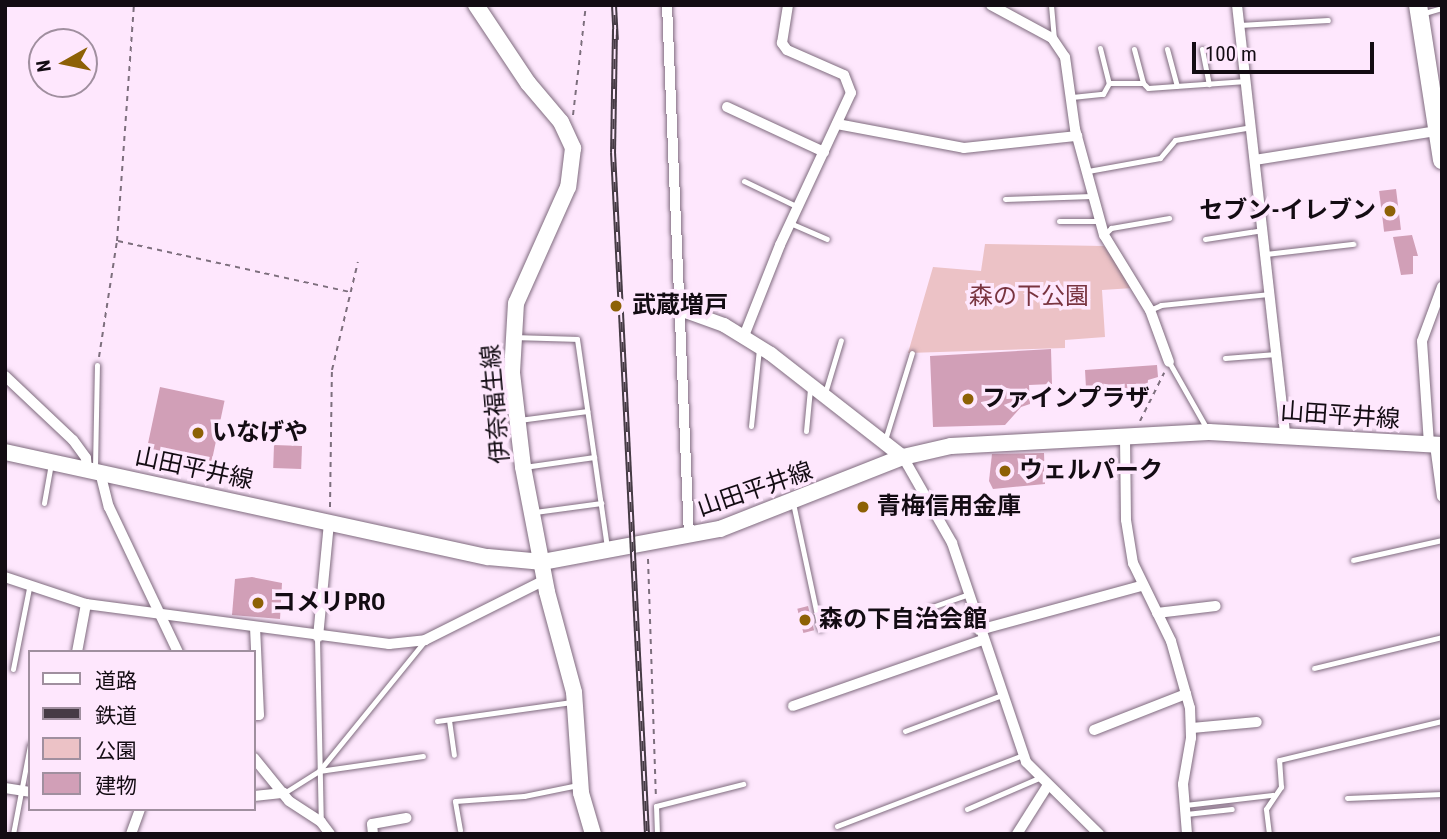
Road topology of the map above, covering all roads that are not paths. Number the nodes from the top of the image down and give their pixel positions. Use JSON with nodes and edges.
{"nodes":[{"id":1,"x":476,"y":5,"type":"edge"},
{"id":2,"x":667,"y":5,"type":"edge"},
{"id":3,"x":788,"y":5,"type":"edge"},
{"id":4,"x":991,"y":5,"type":"edge"},
{"id":5,"x":1051,"y":5,"type":"edge"},
{"id":6,"x":1237,"y":5,"type":"edge"},
{"id":7,"x":1442,"y":8,"type":"edge"},
{"id":8,"x":1418,"y":10,"type":"edge"},
{"id":9,"x":1328,"y":20,"type":"dead end"},
{"id":10,"x":1240,"y":25,"type":"junction"},
{"id":11,"x":1054,"y":41,"type":"junction"},
{"id":12,"x":1100,"y":48,"type":"dead end"},
{"id":13,"x":1202,"y":48,"type":"dead end"},
{"id":14,"x":1134,"y":49,"type":"dead end"},
{"id":15,"x":1167,"y":49,"type":"dead end"},
{"id":16,"x":1247,"y":81,"type":"junction"},
{"id":17,"x":1109,"y":83,"type":"junction"},
{"id":18,"x":1143,"y":83,"type":"junction"},
{"id":19,"x":1209,"y":85,"type":"junction"},
{"id":20,"x":1177,"y":86,"type":"junction"},
{"id":21,"x":1072,"y":97,"type":"junction"},
{"id":22,"x":727,"y":107,"type":"dead end"},
{"id":23,"x":837,"y":124,"type":"junction"},
{"id":24,"x":1252,"y":127,"type":"junction"},
{"id":25,"x":1439,"y":130,"type":"edge"},
{"id":26,"x":1077,"y":136,"type":"junction"},
{"id":27,"x":824,"y":152,"type":"junction"},
{"id":28,"x":1255,"y":160,"type":"junction"},
{"id":29,"x":1442,"y":160,"type":"edge"},
{"id":30,"x":1088,"y":171,"type":"junction"},
{"id":31,"x":744,"y":181,"type":"dead end"},
{"id":32,"x":1092,"y":196,"type":"junction"},
{"id":33,"x":1005,"y":199,"type":"dead end"},
{"id":34,"x":797,"y":207,"type":"junction"},
{"id":35,"x":1169,"y":218,"type":"dead end"},
{"id":36,"x":1099,"y":221,"type":"junction"},
{"id":37,"x":1059,"y":222,"type":"dead end"},
{"id":38,"x":790,"y":223,"type":"junction"},
{"id":39,"x":1263,"y":230,"type":"junction"},
{"id":40,"x":1104,"y":235,"type":"junction"},
{"id":41,"x":827,"y":239,"type":"dead end"},
{"id":42,"x":1205,"y":239,"type":"dead end"},
{"id":43,"x":1353,"y":244,"type":"dead end"},
{"id":44,"x":1266,"y":254,"type":"junction"},
{"id":45,"x":1442,"y":288,"type":"edge"},
{"id":46,"x":1270,"y":294,"type":"junction"},
{"id":47,"x":677,"y":308,"type":"junction"},
{"id":48,"x":1150,"y":310,"type":"junction"},
{"id":49,"x":744,"y":336,"type":"junction"},
{"id":50,"x":512,"y":337,"type":"junction"},
{"id":51,"x":841,"y":340,"type":"dead end"},
{"id":52,"x":760,"y":346,"type":"junction"},
{"id":53,"x":912,"y":353,"type":"dead end"},
{"id":54,"x":1276,"y":354,"type":"junction"},
{"id":55,"x":1225,"y":358,"type":"dead end"},
{"id":56,"x":1169,"y":362,"type":"joint"},
{"id":57,"x":97,"y":365,"type":"road end"},
{"id":58,"x":5,"y":376,"type":"edge"},
{"id":59,"x":811,"y":382,"type":"junction"},
{"id":60,"x":825,"y":393,"type":"junction"},
{"id":61,"x":587,"y":411,"type":"junction"},
{"id":62,"x":516,"y":420,"type":"junction"},
{"id":63,"x":751,"y":426,"type":"dead end"},
{"id":64,"x":806,"y":431,"type":"dead end"},
{"id":65,"x":1209,"y":432,"type":"junction"},
{"id":66,"x":1285,"y":436,"type":"junction"},
{"id":67,"x":1128,"y":438,"type":"junction"},
{"id":68,"x":885,"y":440,"type":"junction"},
{"id":69,"x":1435,"y":444,"type":"edge"},
{"id":70,"x":5,"y":452,"type":"edge"},
{"id":71,"x":594,"y":457,"type":"junction"},
{"id":72,"x":903,"y":457,"type":"junction"},
{"id":73,"x":51,"y":462,"type":"junction"},
{"id":74,"x":523,"y":467,"type":"junction"},
{"id":75,"x":94,"y":471,"type":"junction"},
{"id":76,"x":1442,"y":497,"type":"edge"},
{"id":77,"x":44,"y":503,"type":"dead end"},
{"id":78,"x":601,"y":503,"type":"junction"},
{"id":79,"x":793,"y":503,"type":"junction"},
{"id":80,"x":534,"y":513,"type":"junction"},
{"id":81,"x":329,"y":522,"type":"junction"},
{"id":82,"x":689,"y":536,"type":"junction"},
{"id":83,"x":1442,"y":540,"type":"edge"},
{"id":84,"x":607,"y":549,"type":"junction"},
{"id":85,"x":1353,"y":559,"type":"dead end"},
{"id":86,"x":543,"y":562,"type":"junction"},
{"id":87,"x":5,"y":577,"type":"edge"},
{"id":88,"x":545,"y":580,"type":"junction"},
{"id":89,"x":1141,"y":586,"type":"junction"},
{"id":90,"x":29,"y":588,"type":"junction"},
{"id":91,"x":969,"y":594,"type":"junction"},
{"id":92,"x":86,"y":604,"type":"junction"},
{"id":93,"x":1216,"y":606,"type":"dead end"},
{"id":94,"x":929,"y":608,"type":"dead end"},
{"id":95,"x":156,"y":613,"type":"junction"},
{"id":96,"x":1157,"y":613,"type":"junction"},
{"id":97,"x":256,"y":628,"type":"junction"},
{"id":98,"x":820,"y":629,"type":"dead end"},
{"id":99,"x":981,"y":635,"type":"junction"},
{"id":100,"x":318,"y":636,"type":"junction"},
{"id":101,"x":1442,"y":637,"type":"edge"},
{"id":102,"x":425,"y":640,"type":"junction"},
{"id":103,"x":78,"y":650,"type":"edge"},
{"id":104,"x":177,"y":650,"type":"edge"},
{"id":105,"x":1314,"y":667,"type":"dead end"},
{"id":106,"x":13,"y":668,"type":"dead end"},
{"id":107,"x":1186,"y":694,"type":"junction"},
{"id":108,"x":1002,"y":695,"type":"junction"},
{"id":109,"x":575,"y":701,"type":"junction"},
{"id":110,"x":793,"y":706,"type":"dead end"},
{"id":111,"x":256,"y":715,"type":"edge"},
{"id":112,"x":449,"y":719,"type":"junction"},
{"id":113,"x":437,"y":721,"type":"dead end"},
{"id":114,"x":1442,"y":721,"type":"edge"},
{"id":115,"x":1257,"y":722,"type":"dead end"},
{"id":116,"x":1192,"y":728,"type":"junction"},
{"id":117,"x":1094,"y":730,"type":"dead end"},
{"id":118,"x":905,"y":731,"type":"dead end"},
{"id":119,"x":454,"y":755,"type":"dead end"},
{"id":120,"x":1023,"y":755,"type":"junction"},
{"id":121,"x":424,"y":756,"type":"dead end"},
{"id":122,"x":256,"y":760,"type":"edge"},
{"id":123,"x":28,"y":764,"type":"edge"},
{"id":124,"x":319,"y":771,"type":"junction"},
{"id":125,"x":1044,"y":781,"type":"junction"},
{"id":126,"x":580,"y":784,"type":"junction"},
{"id":127,"x":743,"y":784,"type":"dead end"},
{"id":128,"x":5,"y":788,"type":"edge"},
{"id":129,"x":25,"y":792,"type":"edge"},
{"id":130,"x":285,"y":793,"type":"junction"},
{"id":131,"x":1442,"y":794,"type":"edge"},
{"id":132,"x":1273,"y":795,"type":"junction"},
{"id":133,"x":256,"y":796,"type":"edge"},
{"id":134,"x":1347,"y":798,"type":"dead end"},
{"id":135,"x":968,"y":809,"type":"dead end"},
{"id":136,"x":1232,"y":809,"type":"dead end"},
{"id":137,"x":1186,"y":810,"type":"junction"},
{"id":138,"x":139,"y":811,"type":"edge"},
{"id":139,"x":406,"y":818,"type":"dead end"},
{"id":140,"x":321,"y":822,"type":"junction"},
{"id":141,"x":837,"y":826,"type":"dead end"},
{"id":142,"x":460,"y":831,"type":"dead end"},
{"id":143,"x":328,"y":833,"type":"edge"},
{"id":144,"x":13,"y":834,"type":"edge"},
{"id":145,"x":131,"y":834,"type":"edge"},
{"id":146,"x":373,"y":834,"type":"edge"},
{"id":147,"x":593,"y":834,"type":"edge"},
{"id":148,"x":657,"y":834,"type":"edge"},
{"id":149,"x":1017,"y":834,"type":"edge"},
{"id":150,"x":1099,"y":834,"type":"edge"},
{"id":151,"x":1187,"y":834,"type":"edge"},
{"id":152,"x":1269,"y":834,"type":"edge"}],
"edges":[{"from":1,"to":50,"type":"main road","name":"伊奈福生線"},
{"from":2,"to":47,"type":"street"},
{"from":3,"to":23,"type":"street"},
{"from":4,"to":11,"type":"street"},
{"from":5,"to":11,"type":"lane"},
{"from":6,"to":10,"type":"street"},
{"from":7,"to":8,"type":"lane"},
{"from":8,"to":25,"type":"main road"},
{"from":9,"to":10,"type":"lane"},
{"from":10,"to":16,"type":"street"},
{"from":11,"to":21,"type":"street"},
{"from":12,"to":17,"type":"lane"},
{"from":13,"to":19,"type":"lane"},
{"from":14,"to":18,"type":"lane"},
{"from":15,"to":20,"type":"lane"},
{"from":16,"to":19,"type":"lane"},
{"from":16,"to":24,"type":"street"},
{"from":17,"to":18,"type":"lane"},
{"from":17,"to":21,"type":"lane"},
{"from":18,"to":20,"type":"lane"},
{"from":19,"to":20,"type":"lane"},
{"from":21,"to":26,"type":"street"},
{"from":22,"to":27,"type":"street"},
{"from":23,"to":26,"type":"street"},
{"from":23,"to":27,"type":"street"},
{"from":24,"to":28,"type":"street"},
{"from":24,"to":30,"type":"lane"},
{"from":25,"to":28,"type":"street"},
{"from":25,"to":29,"type":"main road"},
{"from":26,"to":30,"type":"street"},
{"from":27,"to":34,"type":"street"},
{"from":28,"to":39,"type":"street"},
{"from":30,"to":32,"type":"street"},
{"from":31,"to":34,"type":"lane"},
{"from":32,"to":33,"type":"lane"},
{"from":32,"to":36,"type":"street"},
{"from":34,"to":38,"type":"street"},
{"from":35,"to":40,"type":"lane"},
{"from":36,"to":37,"type":"lane"},
{"from":36,"to":40,"type":"street"},
{"from":38,"to":41,"type":"lane"},
{"from":38,"to":49,"type":"street"},
{"from":39,"to":42,"type":"lane"},
{"from":39,"to":44,"type":"street"},
{"from":40,"to":48,"type":"street"},
{"from":43,"to":44,"type":"lane"},
{"from":44,"to":46,"type":"street"},
{"from":45,"to":69,"type":"street"},
{"from":46,"to":48,"type":"lane"},
{"from":46,"to":54,"type":"street"},
{"from":47,"to":49,"type":"street"},
{"from":47,"to":82,"type":"street"},
{"from":48,"to":56,"type":"street"},
{"from":49,"to":52,"type":"street"},
{"from":50,"to":61,"type":"lane"},
{"from":50,"to":62,"type":"main road","name":"伊奈福生線"},
{"from":51,"to":60,"type":"lane"},
{"from":52,"to":59,"type":"street"},
{"from":52,"to":63,"type":"lane"},
{"from":53,"to":68,"type":"lane"},
{"from":54,"to":55,"type":"lane"},
{"from":54,"to":66,"type":"street"},
{"from":56,"to":65,"type":"lane"},
{"from":57,"to":75,"type":"lane"},
{"from":58,"to":75,"type":"street"},
{"from":59,"to":60,"type":"street"},
{"from":59,"to":64,"type":"lane"},
{"from":60,"to":68,"type":"street"},
{"from":61,"to":62,"type":"lane"},
{"from":61,"to":71,"type":"lane"},
{"from":62,"to":74,"type":"main road","name":"伊奈福生線"},
{"from":65,"to":66,"type":"main road","name":"山田平井線"},
{"from":65,"to":67,"type":"main road","name":"山田平井線"},
{"from":66,"to":69,"type":"main road","name":"山田平井線"},
{"from":67,"to":72,"type":"main road","name":"山田平井線"},
{"from":67,"to":89,"type":"street"},
{"from":68,"to":72,"type":"street"},
{"from":69,"to":76,"type":"street"},
{"from":70,"to":73,"type":"main road","name":"山田平井線"},
{"from":71,"to":74,"type":"lane"},
{"from":71,"to":78,"type":"lane"},
{"from":72,"to":79,"type":"main road","name":"山田平井線"},
{"from":72,"to":91,"type":"street"},
{"from":73,"to":75,"type":"main road","name":"山田平井線"},
{"from":73,"to":77,"type":"lane"},
{"from":74,"to":80,"type":"main road","name":"伊奈福生線"},
{"from":75,"to":81,"type":"main road","name":"山田平井線"},
{"from":75,"to":95,"type":"street"},
{"from":78,"to":80,"type":"lane"},
{"from":78,"to":84,"type":"lane"},
{"from":79,"to":82,"type":"main road","name":"山田平井線"},
{"from":79,"to":98,"type":"lane"},
{"from":80,"to":86,"type":"main road","name":"伊奈福生線"},
{"from":81,"to":86,"type":"main road","name":"山田平井線"},
{"from":81,"to":100,"type":"street"},
{"from":82,"to":84,"type":"main road","name":"山田平井線"},
{"from":83,"to":85,"type":"lane"},
{"from":84,"to":86,"type":"main road","name":"山田平井線"},
{"from":86,"to":88,"type":"main road","name":"伊奈福生線"},
{"from":87,"to":90,"type":"street"},
{"from":88,"to":102,"type":"street"},
{"from":88,"to":109,"type":"main road","name":"伊奈福生線"},
{"from":89,"to":96,"type":"street"},
{"from":89,"to":99,"type":"street"},
{"from":90,"to":92,"type":"street"},
{"from":90,"to":106,"type":"lane"},
{"from":91,"to":94,"type":"lane"},
{"from":91,"to":99,"type":"street"},
{"from":92,"to":95,"type":"street"},
{"from":92,"to":103,"type":"street"},
{"from":93,"to":96,"type":"street"},
{"from":95,"to":97,"type":"street"},
{"from":95,"to":104,"type":"street"},
{"from":96,"to":107,"type":"street"},
{"from":97,"to":100,"type":"street"},
{"from":97,"to":111,"type":"street"},
{"from":99,"to":108,"type":"street"},
{"from":99,"to":110,"type":"street"},
{"from":100,"to":102,"type":"street"},
{"from":100,"to":124,"type":"lane"},
{"from":101,"to":105,"type":"lane"},
{"from":102,"to":124,"type":"lane"},
{"from":107,"to":116,"type":"street"},
{"from":107,"to":117,"type":"street"},
{"from":108,"to":118,"type":"lane"},
{"from":108,"to":120,"type":"street"},
{"from":109,"to":112,"type":"lane"},
{"from":109,"to":126,"type":"main road","name":"伊奈福生線"},
{"from":112,"to":113,"type":"lane"},
{"from":112,"to":119,"type":"lane"},
{"from":114,"to":132,"type":"lane"},
{"from":115,"to":116,"type":"street"},
{"from":116,"to":137,"type":"street"},
{"from":120,"to":125,"type":"street"},
{"from":120,"to":141,"type":"lane"},
{"from":121,"to":124,"type":"lane"},
{"from":122,"to":130,"type":"street"},
{"from":123,"to":129,"type":"lane"},
{"from":124,"to":130,"type":"lane"},
{"from":124,"to":140,"type":"lane"},
{"from":125,"to":135,"type":"lane"},
{"from":125,"to":149,"type":"street"},
{"from":125,"to":150,"type":"street"},
{"from":126,"to":142,"type":"lane"},
{"from":126,"to":147,"type":"main road","name":"伊奈福生線"},
{"from":127,"to":148,"type":"lane"},
{"from":128,"to":129,"type":"street"},
{"from":129,"to":144,"type":"lane"},
{"from":130,"to":133,"type":"street"},
{"from":130,"to":140,"type":"street"},
{"from":131,"to":134,"type":"lane"},
{"from":132,"to":137,"type":"lane"},
{"from":132,"to":152,"type":"lane"},
{"from":136,"to":137,"type":"lane"},
{"from":137,"to":151,"type":"street"},
{"from":138,"to":145,"type":"street"},
{"from":139,"to":146,"type":"street"},
{"from":140,"to":143,"type":"street"}]}
